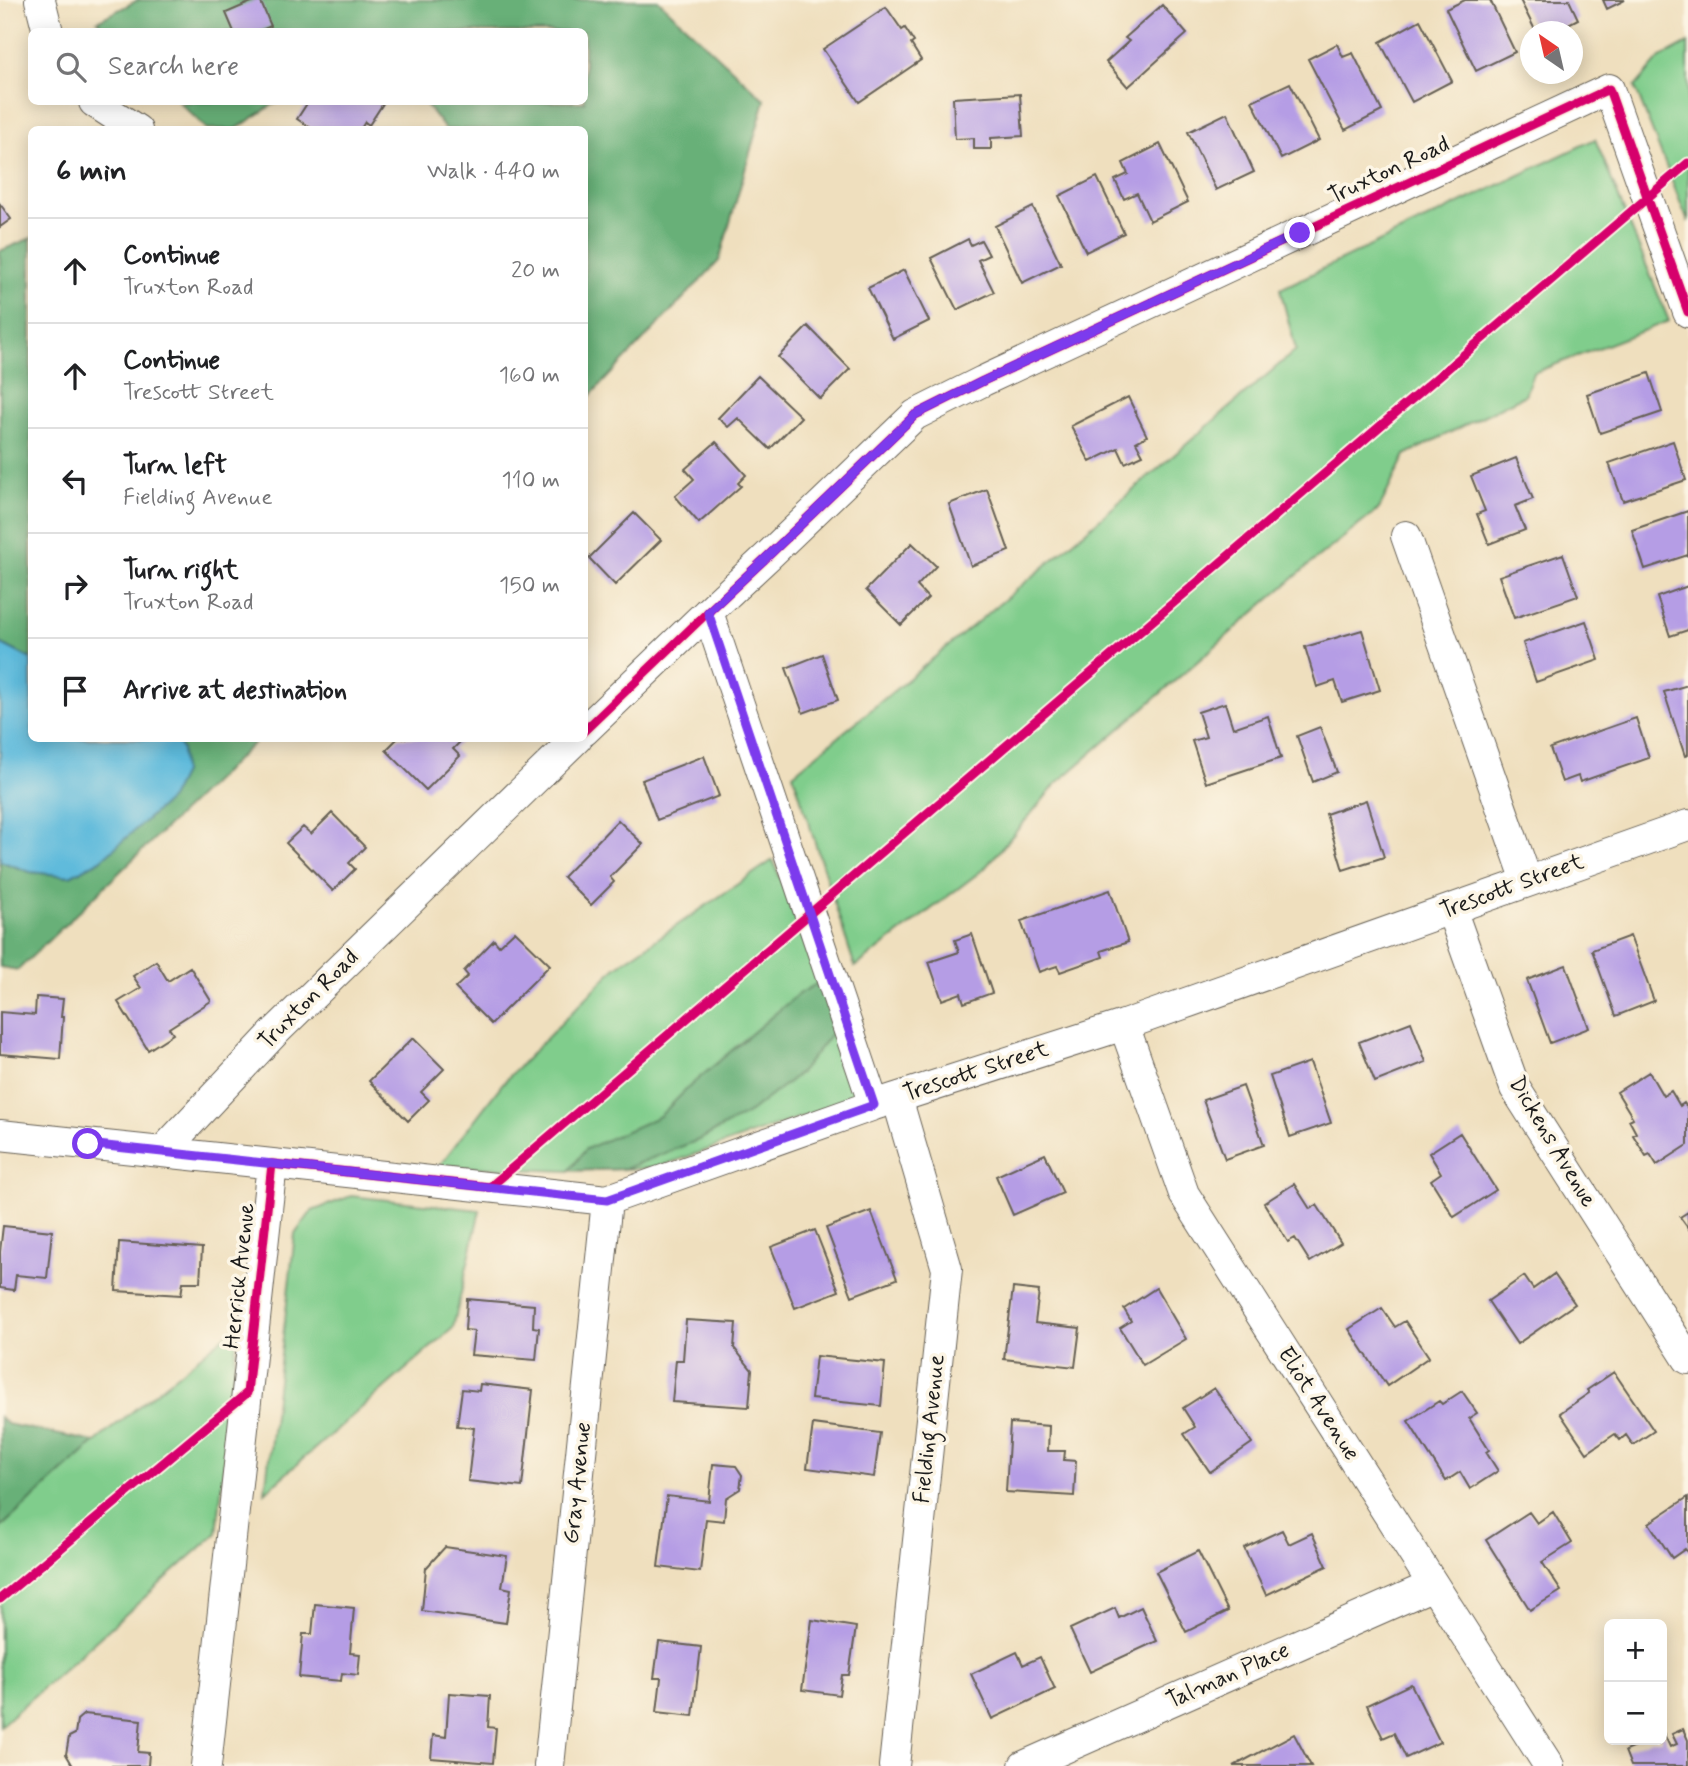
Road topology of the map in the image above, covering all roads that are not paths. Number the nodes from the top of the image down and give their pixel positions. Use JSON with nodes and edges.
{"nodes":[{"id":1,"x":40,"y":0,"type":"edge"},
{"id":2,"x":47,"y":28,"type":"edge"},
{"id":3,"x":98,"y":105,"type":"edge"},
{"id":4,"x":131,"y":126,"type":"edge"},
{"id":5,"x":1688,"y":312,"type":"edge"},
{"id":6,"x":1406,"y":536,"type":"dead end"},
{"id":7,"x":708,"y":612,"type":"junction"},
{"id":8,"x":588,"y":728,"type":"edge"},
{"id":9,"x":573,"y":742,"type":"edge"},
{"id":10,"x":1688,"y":825,"type":"edge"},
{"id":11,"x":1527,"y":881,"type":"junction"},
{"id":12,"x":1451,"y":909,"type":"junction"},
{"id":13,"x":1124,"y":1025,"type":"junction"},
{"id":14,"x":886,"y":1101,"type":"junction"},
{"id":15,"x":0,"y":1135,"type":"edge"},
{"id":16,"x":162,"y":1152,"type":"junction"},
{"id":17,"x":272,"y":1164,"type":"junction"},
{"id":18,"x":607,"y":1200,"type":"junction"},
{"id":19,"x":1688,"y":1359,"type":"edge"},
{"id":20,"x":1433,"y":1585,"type":"junction"},
{"id":21,"x":206,"y":1766,"type":"edge"},
{"id":22,"x":549,"y":1766,"type":"edge"},
{"id":23,"x":894,"y":1766,"type":"edge"},
{"id":24,"x":1024,"y":1766,"type":"edge"},
{"id":25,"x":1549,"y":1766,"type":"edge"}],
"edges":[{"from":1,"to":2,"type":"street"},
{"from":3,"to":4,"type":"street"},
{"from":5,"to":7,"type":"street","name":"Truxton Road"},
{"from":6,"to":11,"type":"street"},
{"from":7,"to":8,"type":"street","name":"Truxton Road"},
{"from":7,"to":14,"type":"street","name":"Fielding Avenue"},
{"from":9,"to":16,"type":"street","name":"Truxton Road"},
{"from":10,"to":11,"type":"street","name":"Trescott Street"},
{"from":11,"to":12,"type":"street","name":"Trescott Street"},
{"from":12,"to":13,"type":"street","name":"Trescott Street"},
{"from":12,"to":19,"type":"street","name":"Dickens Avenue"},
{"from":13,"to":14,"type":"street","name":"Trescott Street"},
{"from":13,"to":20,"type":"street","name":"Eliot Avenue"},
{"from":14,"to":18,"type":"street","name":"Trescott Street"},
{"from":14,"to":23,"type":"street","name":"Fielding Avenue"},
{"from":15,"to":16,"type":"street"},
{"from":16,"to":17,"type":"street","name":"Trescott Street"},
{"from":17,"to":18,"type":"street","name":"Trescott Street"},
{"from":17,"to":21,"type":"street","name":"Herrick Avenue"},
{"from":18,"to":22,"type":"street","name":"Gray Avenue"},
{"from":20,"to":24,"type":"street","name":"Talman Place"},
{"from":20,"to":25,"type":"street","name":"Eliot Avenue"}]}
